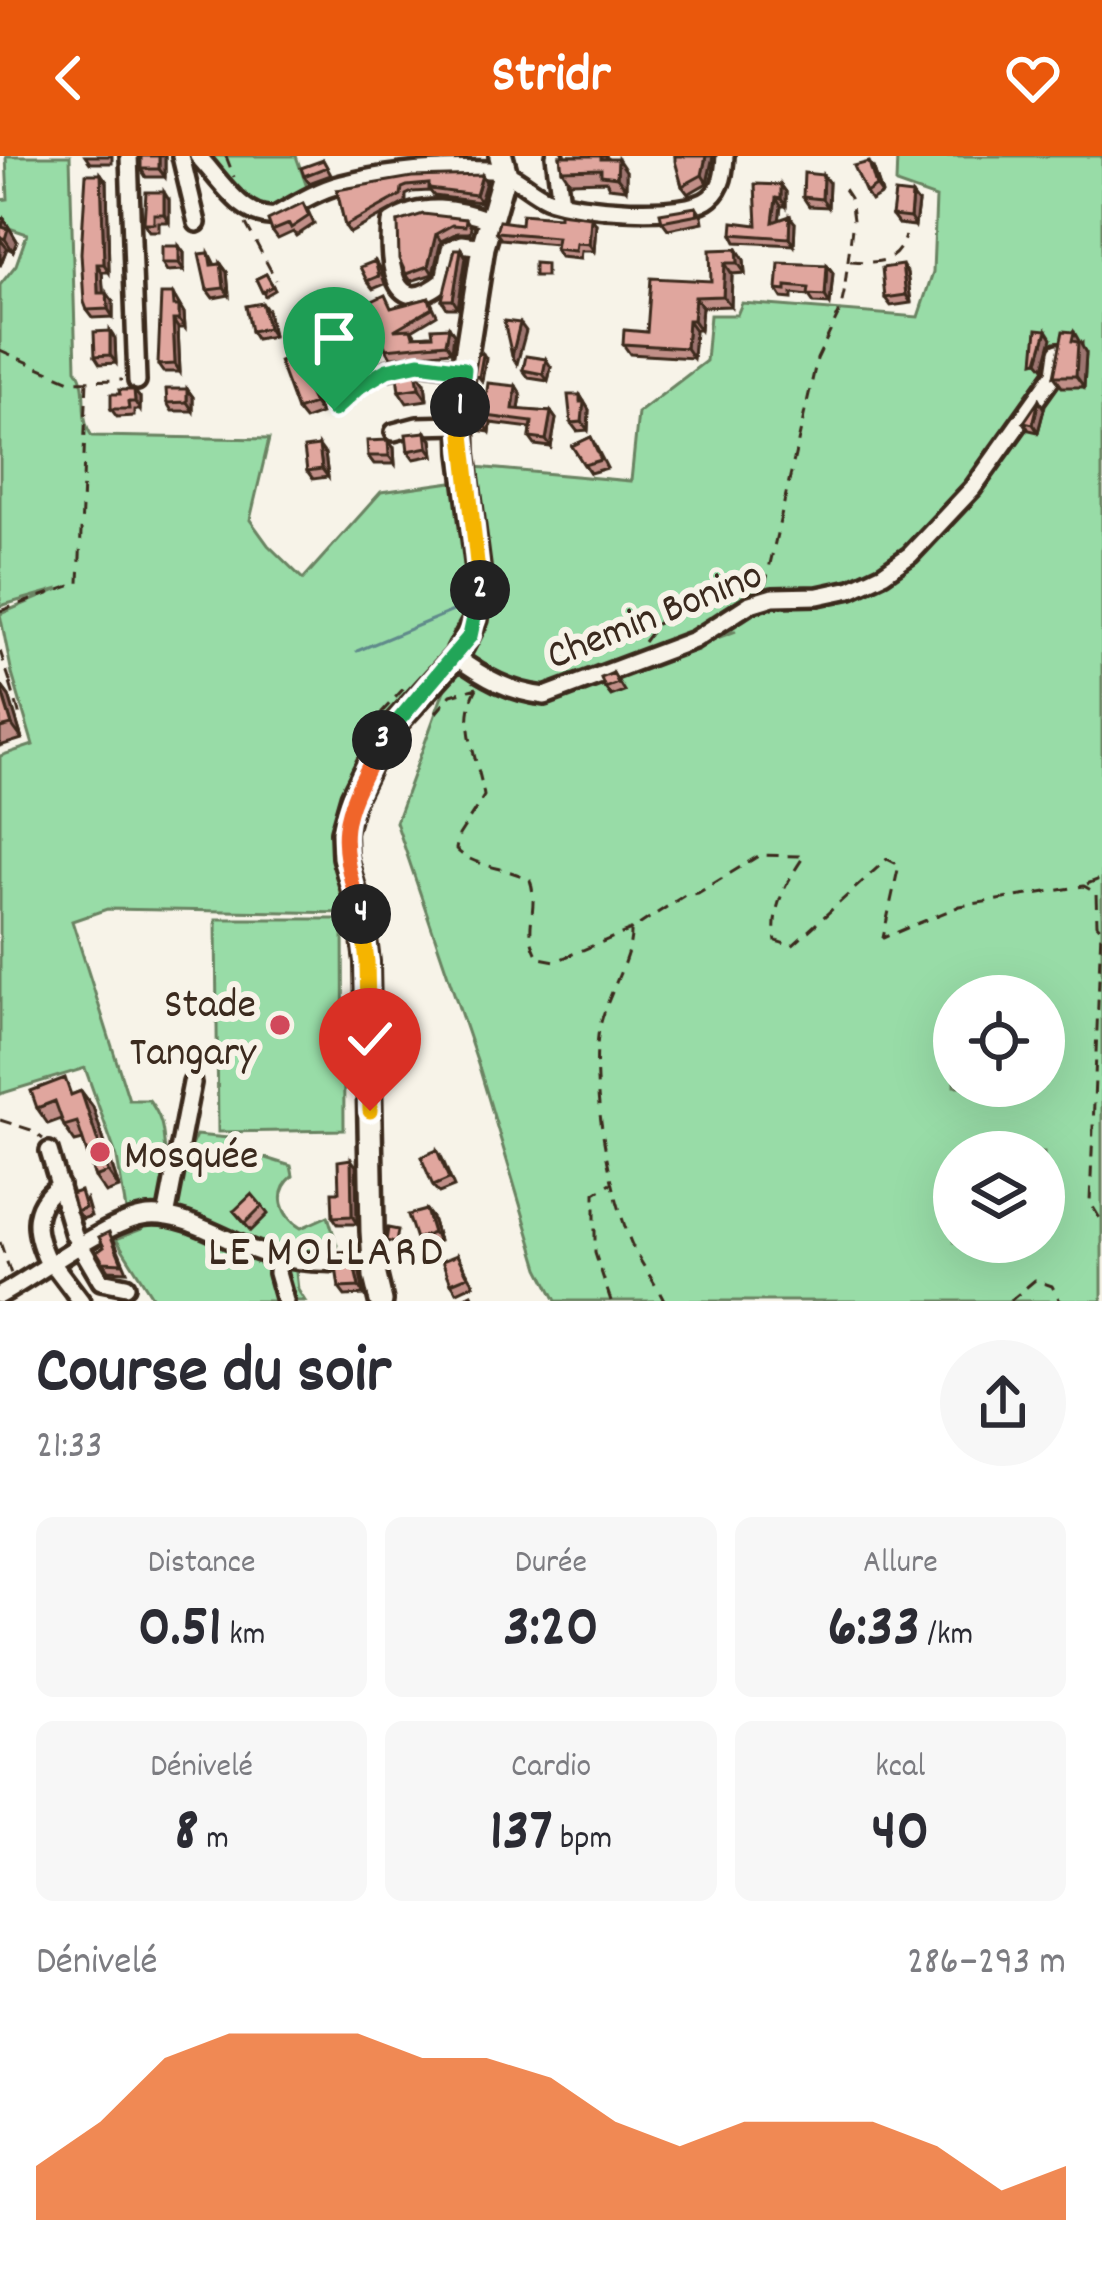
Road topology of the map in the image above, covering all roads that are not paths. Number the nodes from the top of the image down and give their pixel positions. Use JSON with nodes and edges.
{"nodes":[{"id":1,"x":129,"y":156,"type":"edge"},
{"id":2,"x":181,"y":156,"type":"edge"},
{"id":3,"x":198,"y":156,"type":"edge"},
{"id":4,"x":556,"y":156,"type":"edge"},
{"id":5,"x":725,"y":156,"type":"edge"},
{"id":6,"x":503,"y":164,"type":"edge"},
{"id":7,"x":561,"y":202,"type":"junction"},
{"id":8,"x":489,"y":220,"type":"junction"},
{"id":9,"x":197,"y":223,"type":"dead end"},
{"id":10,"x":483,"y":247,"type":"junction"},
{"id":11,"x":1058,"y":352,"type":"edge"},
{"id":12,"x":464,"y":369,"type":"junction"},
{"id":13,"x":387,"y":370,"type":"road end"},
{"id":14,"x":136,"y":381,"type":"road end"},
{"id":15,"x":460,"y":425,"type":"junction"},
{"id":16,"x":394,"y":432,"type":"dead end"},
{"id":17,"x":456,"y":657,"type":"junction"},
{"id":18,"x":192,"y":1083,"type":"dead end"},
{"id":19,"x":49,"y":1151,"type":"road end"},
{"id":20,"x":60,"y":1185,"type":"junction"},
{"id":21,"x":166,"y":1217,"type":"junction"},
{"id":22,"x":80,"y":1248,"type":"junction"},
{"id":23,"x":278,"y":1257,"type":"junction"},
{"id":24,"x":373,"y":1260,"type":"junction"},
{"id":25,"x":52,"y":1265,"type":"junction"},
{"id":26,"x":126,"y":1286,"type":"dead end"},
{"id":27,"x":8,"y":1291,"type":"edge"},
{"id":28,"x":81,"y":1301,"type":"edge"},
{"id":29,"x":285,"y":1301,"type":"edge"},
{"id":30,"x":381,"y":1301,"type":"edge"}],
"edges":[{"from":1,"to":14,"type":"street"},
{"from":2,"to":9,"type":"street"},
{"from":3,"to":6,"type":"street"},
{"from":4,"to":7,"type":"street"},
{"from":5,"to":7,"type":"street"},
{"from":6,"to":7,"type":"street"},
{"from":6,"to":8,"type":"main road"},
{"from":8,"to":10,"type":"main road"},
{"from":8,"to":10,"type":"street"},
{"from":10,"to":12,"type":"main road"},
{"from":11,"to":17,"type":"street","name":"Chemin Bonino"},
{"from":12,"to":13,"type":"street"},
{"from":12,"to":15,"type":"main road"},
{"from":15,"to":16,"type":"street"},
{"from":15,"to":17,"type":"main road"},
{"from":17,"to":24,"type":"main road"},
{"from":18,"to":21,"type":"street"},
{"from":19,"to":20,"type":"street"},
{"from":20,"to":22,"type":"street"},
{"from":20,"to":25,"type":"street"},
{"from":21,"to":22,"type":"street"},
{"from":21,"to":23,"type":"street"},
{"from":22,"to":25,"type":"street"},
{"from":22,"to":26,"type":"street"},
{"from":23,"to":24,"type":"street"},
{"from":23,"to":29,"type":"street"},
{"from":24,"to":30,"type":"main road"},
{"from":25,"to":27,"type":"street"},
{"from":25,"to":28,"type":"street"}]}
